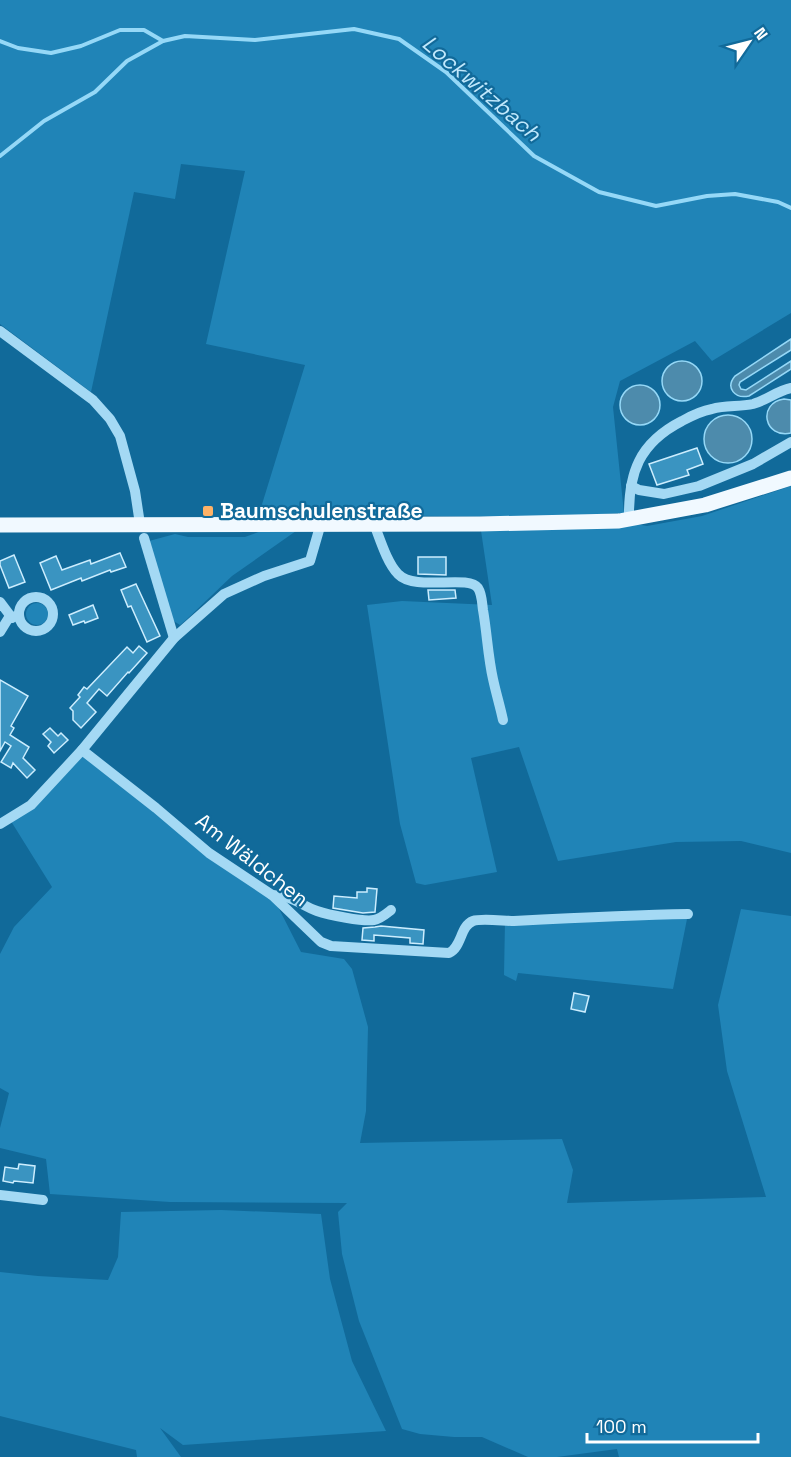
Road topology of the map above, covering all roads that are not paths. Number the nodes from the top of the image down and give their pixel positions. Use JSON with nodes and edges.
{"nodes":[{"id":1,"x":0,"y":331,"type":"edge"},
{"id":2,"x":791,"y":388,"type":"edge"},
{"id":3,"x":791,"y":442,"type":"edge"},
{"id":4,"x":791,"y":478,"type":"edge"},
{"id":5,"x":631,"y":486,"type":"junction"},
{"id":6,"x":629,"y":520,"type":"junction"},
{"id":7,"x":320,"y":524,"type":"junction"},
{"id":8,"x":374,"y":524,"type":"junction"},
{"id":9,"x":0,"y":525,"type":"edge"},
{"id":10,"x":142,"y":531,"type":"junction"},
{"id":11,"x":0,"y":602,"type":"edge"},
{"id":12,"x":0,"y":632,"type":"edge"},
{"id":13,"x":174,"y":638,"type":"junction"},
{"id":14,"x":503,"y":720,"type":"dead end"},
{"id":15,"x":82,"y":750,"type":"junction"},
{"id":16,"x":0,"y":824,"type":"edge"},
{"id":17,"x":272,"y":895,"type":"junction"},
{"id":18,"x":391,"y":910,"type":"dead end"},
{"id":19,"x":688,"y":914,"type":"dead end"},
{"id":20,"x":0,"y":1195,"type":"edge"},
{"id":21,"x":43,"y":1200,"type":"dead end"}],
"edges":[{"from":1,"to":10,"type":"street"},
{"from":2,"to":5,"type":"street"},
{"from":3,"to":5,"type":"street"},
{"from":4,"to":6,"type":"main road"},
{"from":5,"to":6,"type":"street"},
{"from":6,"to":8,"type":"main road"},
{"from":7,"to":8,"type":"main road"},
{"from":7,"to":10,"type":"main road"},
{"from":7,"to":13,"type":"street"},
{"from":8,"to":14,"type":"street"},
{"from":9,"to":10,"type":"main road"},
{"from":10,"to":13,"type":"street"},
{"from":11,"to":12,"type":"street"},
{"from":13,"to":15,"type":"street"},
{"from":15,"to":16,"type":"street"},
{"from":15,"to":17,"type":"street","name":"Am Wäldchen"},
{"from":17,"to":18,"type":"street"},
{"from":17,"to":19,"type":"street","name":"Am Wäldchen"},
{"from":20,"to":21,"type":"street"}]}
